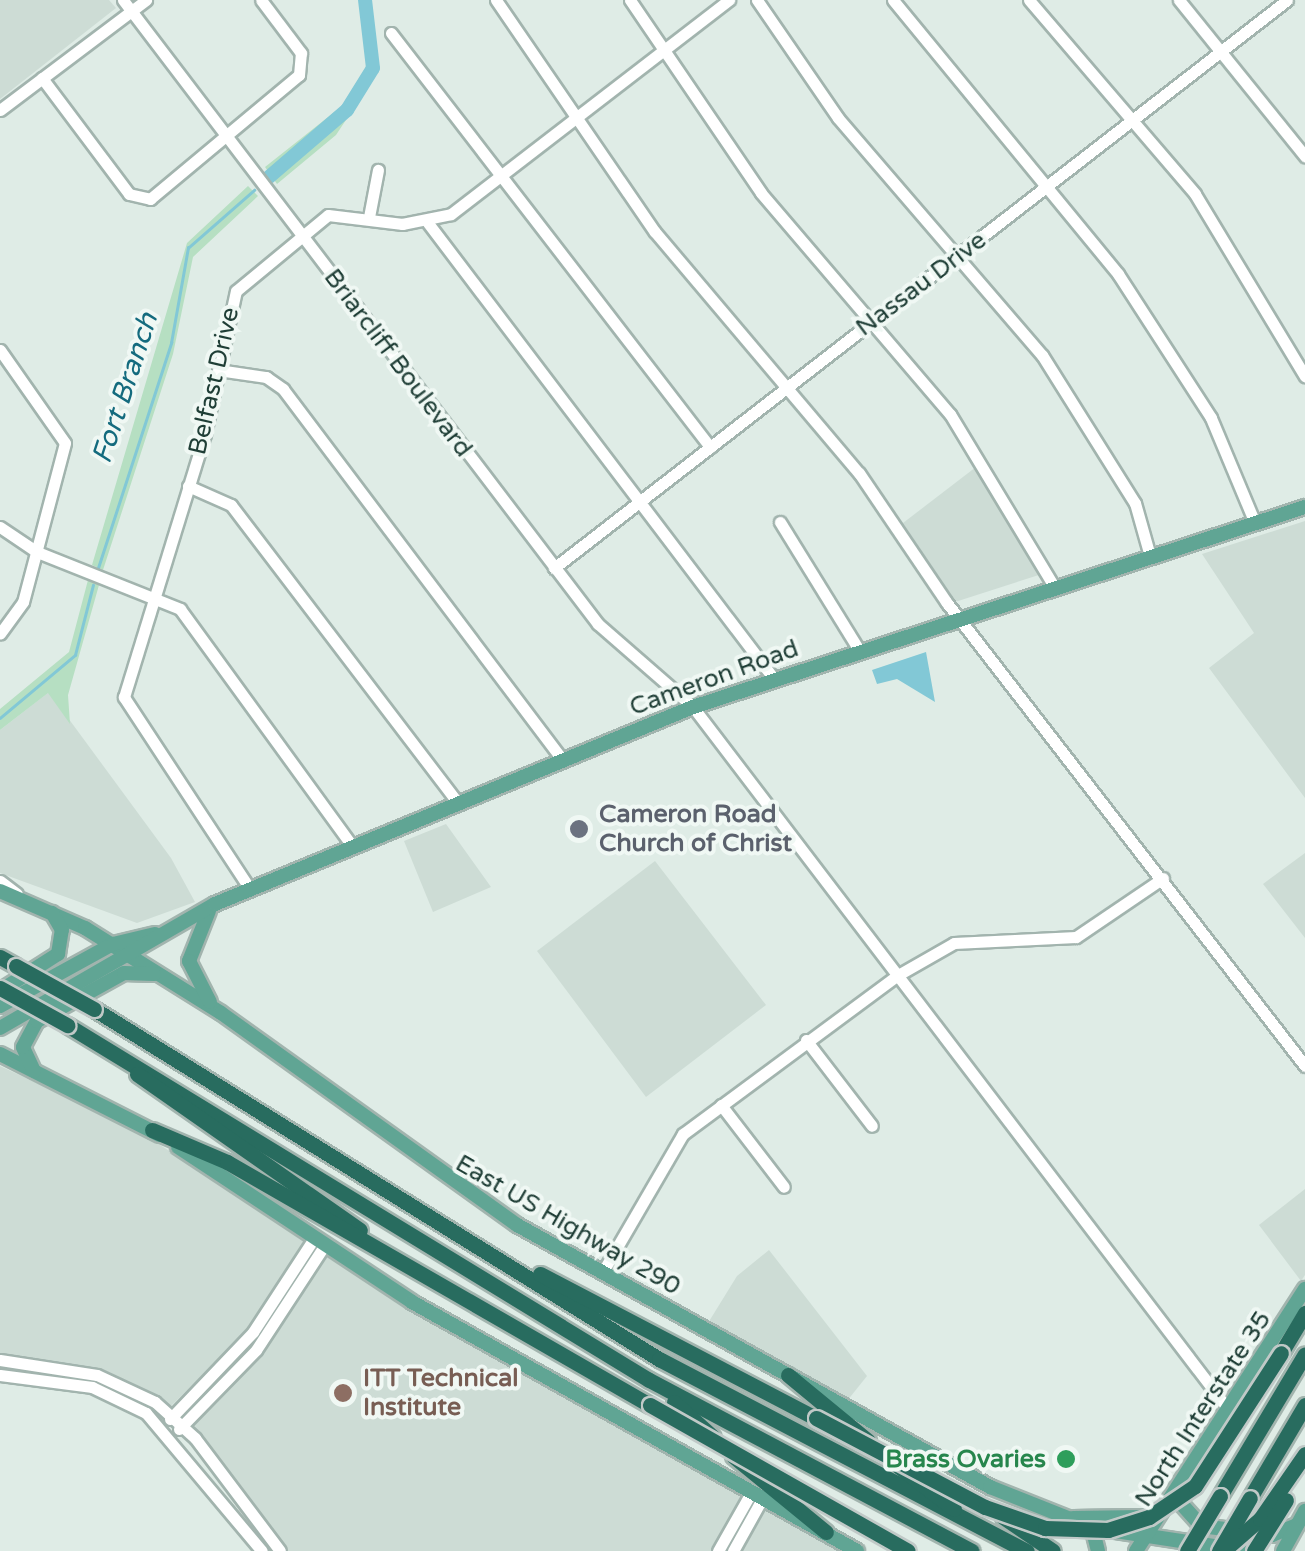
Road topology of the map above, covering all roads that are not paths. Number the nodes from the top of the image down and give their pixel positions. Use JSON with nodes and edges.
{"nodes":[{"id":1,"x":146,"y":0,"type":"edge"},
{"id":2,"x":261,"y":0,"type":"edge"},
{"id":3,"x":496,"y":0,"type":"edge"},
{"id":4,"x":630,"y":0,"type":"edge"},
{"id":5,"x":729,"y":0,"type":"edge"},
{"id":6,"x":756,"y":0,"type":"edge"},
{"id":7,"x":894,"y":0,"type":"edge"},
{"id":8,"x":1029,"y":0,"type":"edge"},
{"id":9,"x":1179,"y":0,"type":"edge"},
{"id":10,"x":1288,"y":0,"type":"edge"},
{"id":11,"x":127,"y":5,"type":"edge"},
{"id":12,"x":391,"y":32,"type":"dead end"},
{"id":13,"x":1224,"y":51,"type":"junction"},
{"id":14,"x":666,"y":52,"type":"junction"},
{"id":15,"x":42,"y":78,"type":"junction"},
{"id":16,"x":0,"y":110,"type":"edge"},
{"id":17,"x":579,"y":115,"type":"junction"},
{"id":18,"x":1136,"y":117,"type":"junction"},
{"id":19,"x":226,"y":135,"type":"junction"},
{"id":20,"x":1305,"y":156,"type":"edge"},
{"id":21,"x":378,"y":170,"type":"dead end"},
{"id":22,"x":504,"y":175,"type":"junction"},
{"id":23,"x":1049,"y":186,"type":"junction"},
{"id":24,"x":369,"y":217,"type":"junction"},
{"id":25,"x":428,"y":223,"type":"junction"},
{"id":26,"x":301,"y":234,"type":"junction"},
{"id":27,"x":961,"y":254,"type":"junction"},
{"id":28,"x":872,"y":320,"type":"junction"},
{"id":29,"x":0,"y":350,"type":"edge"},
{"id":30,"x":218,"y":370,"type":"junction"},
{"id":31,"x":1305,"y":376,"type":"edge"},
{"id":32,"x":786,"y":386,"type":"junction"},
{"id":33,"x":710,"y":447,"type":"junction"},
{"id":34,"x":188,"y":486,"type":"junction"},
{"id":35,"x":640,"y":502,"type":"junction"},
{"id":36,"x":1305,"y":508,"type":"edge"},
{"id":37,"x":780,"y":522,"type":"dead end"},
{"id":38,"x":1255,"y":523,"type":"junction"},
{"id":39,"x":0,"y":526,"type":"edge"},
{"id":40,"x":38,"y":552,"type":"junction"},
{"id":41,"x":1150,"y":556,"type":"junction"},
{"id":42,"x":554,"y":568,"type":"junction"},
{"id":43,"x":1053,"y":585,"type":"junction"},
{"id":44,"x":156,"y":598,"type":"junction"},
{"id":45,"x":960,"y":616,"type":"junction"},
{"id":46,"x":0,"y":634,"type":"edge"},
{"id":47,"x":859,"y":650,"type":"junction"},
{"id":48,"x":774,"y":679,"type":"junction"},
{"id":49,"x":693,"y":707,"type":"junction"},
{"id":50,"x":564,"y":761,"type":"junction"},
{"id":51,"x":458,"y":803,"type":"junction"},
{"id":52,"x":352,"y":846,"type":"junction"},
{"id":53,"x":1163,"y":878,"type":"junction"},
{"id":54,"x":0,"y":880,"type":"edge"},
{"id":55,"x":250,"y":889,"type":"junction"},
{"id":56,"x":0,"y":891,"type":"edge"},
{"id":57,"x":24,"y":900,"type":"junction"},
{"id":58,"x":216,"y":904,"type":"junction"},
{"id":59,"x":50,"y":910,"type":"junction"},
{"id":60,"x":85,"y":928,"type":"junction"},
{"id":61,"x":147,"y":934,"type":"junction"},
{"id":62,"x":113,"y":944,"type":"junction"},
{"id":63,"x":130,"y":955,"type":"junction"},
{"id":64,"x":0,"y":957,"type":"edge"},
{"id":65,"x":160,"y":975,"type":"junction"},
{"id":66,"x":898,"y":975,"type":"junction"},
{"id":67,"x":0,"y":989,"type":"edge"},
{"id":68,"x":0,"y":1006,"type":"edge"},
{"id":69,"x":221,"y":1013,"type":"junction"},
{"id":70,"x":0,"y":1028,"type":"edge"},
{"id":71,"x":806,"y":1040,"type":"junction"},
{"id":72,"x":101,"y":1046,"type":"junction"},
{"id":73,"x":0,"y":1057,"type":"edge"},
{"id":74,"x":1305,"y":1066,"type":"edge"},
{"id":75,"x":34,"y":1072,"type":"junction"},
{"id":76,"x":720,"y":1105,"type":"junction"},
{"id":77,"x":872,"y":1126,"type":"dead end"},
{"id":78,"x":152,"y":1130,"type":"junction"},
{"id":79,"x":784,"y":1187,"type":"dead end"},
{"id":80,"x":434,"y":1216,"type":"junction"},
{"id":81,"x":318,"y":1243,"type":"junction"},
{"id":82,"x":602,"y":1273,"type":"junction"},
{"id":83,"x":1305,"y":1289,"type":"edge"},
{"id":84,"x":490,"y":1313,"type":"junction"},
{"id":85,"x":1305,"y":1313,"type":"edge"},
{"id":86,"x":1305,"y":1354,"type":"edge"},
{"id":87,"x":0,"y":1360,"type":"edge"},
{"id":88,"x":0,"y":1374,"type":"edge"},
{"id":89,"x":788,"y":1376,"type":"junction"},
{"id":90,"x":649,"y":1380,"type":"junction"},
{"id":91,"x":1305,"y":1405,"type":"edge"},
{"id":92,"x":1231,"y":1413,"type":"junction"},
{"id":93,"x":178,"y":1420,"type":"junction"},
{"id":94,"x":168,"y":1431,"type":"junction"},
{"id":95,"x":1305,"y":1454,"type":"edge"},
{"id":96,"x":1305,"y":1470,"type":"edge"},
{"id":97,"x":758,"y":1494,"type":"junction"},
{"id":98,"x":1180,"y":1496,"type":"junction"},
{"id":99,"x":985,"y":1507,"type":"junction"},
{"id":100,"x":1064,"y":1518,"type":"junction"},
{"id":101,"x":1301,"y":1518,"type":"edge"},
{"id":102,"x":1092,"y":1527,"type":"junction"},
{"id":103,"x":826,"y":1532,"type":"junction"},
{"id":104,"x":1147,"y":1536,"type":"junction"},
{"id":105,"x":1022,"y":1549,"type":"edge"},
{"id":106,"x":1098,"y":1550,"type":"edge"},
{"id":107,"x":262,"y":1551,"type":"edge"},
{"id":108,"x":280,"y":1551,"type":"edge"},
{"id":109,"x":718,"y":1551,"type":"edge"},
{"id":110,"x":733,"y":1551,"type":"edge"},
{"id":111,"x":857,"y":1551,"type":"edge"},
{"id":112,"x":908,"y":1551,"type":"edge"},
{"id":113,"x":972,"y":1551,"type":"edge"},
{"id":114,"x":1053,"y":1551,"type":"edge"},
{"id":115,"x":1136,"y":1551,"type":"edge"},
{"id":116,"x":1187,"y":1551,"type":"edge"},
{"id":117,"x":1221,"y":1551,"type":"edge"},
{"id":118,"x":1246,"y":1551,"type":"edge"},
{"id":119,"x":1254,"y":1551,"type":"edge"},
{"id":120,"x":1283,"y":1551,"type":"edge"}],
"edges":[{"from":1,"to":11,"type":"street"},
{"from":2,"to":19,"type":"street"},
{"from":3,"to":17,"type":"street"},
{"from":4,"to":14,"type":"street"},
{"from":5,"to":14,"type":"street"},
{"from":6,"to":27,"type":"street"},
{"from":7,"to":23,"type":"street"},
{"from":8,"to":18,"type":"street"},
{"from":9,"to":13,"type":"street"},
{"from":10,"to":13,"type":"street","name":"Nassau Drive"},
{"from":11,"to":15,"type":"street"},
{"from":11,"to":19,"type":"street","name":"Briarcliff Boulevard"},
{"from":12,"to":22,"type":"street"},
{"from":13,"to":18,"type":"street","name":"Nassau Drive"},
{"from":13,"to":20,"type":"street"},
{"from":14,"to":17,"type":"street"},
{"from":14,"to":28,"type":"street"},
{"from":15,"to":16,"type":"street"},
{"from":15,"to":19,"type":"street"},
{"from":17,"to":22,"type":"street"},
{"from":17,"to":32,"type":"street"},
{"from":18,"to":23,"type":"street","name":"Nassau Drive"},
{"from":18,"to":31,"type":"street"},
{"from":19,"to":26,"type":"street","name":"Briarcliff Boulevard"},
{"from":21,"to":24,"type":"street"},
{"from":22,"to":25,"type":"street"},
{"from":22,"to":33,"type":"street"},
{"from":23,"to":27,"type":"street","name":"Nassau Drive"},
{"from":23,"to":38,"type":"street"},
{"from":24,"to":25,"type":"street","name":"Belfast Drive"},
{"from":24,"to":26,"type":"street","name":"Belfast Drive"},
{"from":25,"to":35,"type":"street"},
{"from":26,"to":30,"type":"street","name":"Belfast Drive"},
{"from":26,"to":42,"type":"street","name":"Briarcliff Boulevard"},
{"from":27,"to":28,"type":"street","name":"Nassau Drive"},
{"from":27,"to":41,"type":"street"},
{"from":28,"to":32,"type":"street","name":"Nassau Drive"},
{"from":28,"to":43,"type":"street"},
{"from":29,"to":40,"type":"street"},
{"from":30,"to":34,"type":"street","name":"Belfast Drive"},
{"from":30,"to":50,"type":"street"},
{"from":32,"to":33,"type":"street","name":"Nassau Drive"},
{"from":32,"to":45,"type":"street"},
{"from":33,"to":35,"type":"street","name":"Nassau Drive"},
{"from":34,"to":44,"type":"street","name":"Belfast Drive"},
{"from":34,"to":51,"type":"street"},
{"from":35,"to":42,"type":"street","name":"Nassau Drive"},
{"from":35,"to":48,"type":"street"},
{"from":36,"to":38,"type":"main road","name":"Cameron Road"},
{"from":37,"to":47,"type":"street"},
{"from":38,"to":41,"type":"main road","name":"Cameron Road"},
{"from":39,"to":40,"type":"street"},
{"from":40,"to":44,"type":"street"},
{"from":40,"to":46,"type":"street"},
{"from":41,"to":43,"type":"main road","name":"Cameron Road"},
{"from":42,"to":49,"type":"street","name":"Briarcliff Boulevard"},
{"from":43,"to":45,"type":"main road","name":"Cameron Road"},
{"from":44,"to":52,"type":"street"},
{"from":44,"to":55,"type":"street","name":"Belfast Drive"},
{"from":45,"to":47,"type":"main road","name":"Cameron Road"},
{"from":45,"to":53,"type":"street"},
{"from":47,"to":48,"type":"main road","name":"Cameron Road"},
{"from":48,"to":49,"type":"main road","name":"Cameron Road"},
{"from":49,"to":50,"type":"main road","name":"Cameron Road"},
{"from":49,"to":66,"type":"street","name":"Briarcliff Boulevard"},
{"from":50,"to":51,"type":"main road","name":"Cameron Road"},
{"from":51,"to":52,"type":"main road","name":"Cameron Road"},
{"from":52,"to":55,"type":"main road","name":"Cameron Road"},
{"from":53,"to":66,"type":"street"},
{"from":53,"to":74,"type":"street"},
{"from":54,"to":57,"type":"street"},
{"from":55,"to":58,"type":"main road","name":"Cameron Road"},
{"from":56,"to":57,"type":"main road","name":"East US Highway 290"},
{"from":57,"to":59,"type":"main road","name":"East US Highway 290"},
{"from":58,"to":61,"type":"main road","name":"Cameron Road"},
{"from":58,"to":69,"type":"main road"},
{"from":59,"to":60,"type":"main road","name":"East US Highway 290"},
{"from":59,"to":67,"type":"main road"},
{"from":60,"to":61,"type":"main road"},
{"from":60,"to":62,"type":"main road","name":"East US Highway 290"},
{"from":61,"to":62,"type":"main road","name":"Cameron Road"},
{"from":61,"to":63,"type":"main road","name":"Cameron Road"},
{"from":62,"to":63,"type":"main road","name":"East US Highway 290"},
{"from":62,"to":68,"type":"main road","name":"Cameron Road"},
{"from":63,"to":65,"type":"main road","name":"East US Highway 290"},
{"from":63,"to":70,"type":"main road","name":"Cameron Road"},
{"from":64,"to":80,"type":"highway","bridge":true},
{"from":65,"to":69,"type":"main road","name":"East US Highway 290"},
{"from":65,"to":75,"type":"main road"},
{"from":66,"to":71,"type":"street"},
{"from":66,"to":92,"type":"street","name":"Briarcliff Boulevard"},
{"from":67,"to":72,"type":"highway","bridge":true},
{"from":69,"to":82,"type":"main road","name":"East US Highway 290"},
{"from":71,"to":76,"type":"street"},
{"from":71,"to":77,"type":"street"},
{"from":72,"to":84,"type":"highway"},
{"from":72,"to":90,"type":"highway"},
{"from":73,"to":75,"type":"main road"},
{"from":75,"to":78,"type":"main road"},
{"from":76,"to":79,"type":"street"},
{"from":76,"to":82,"type":"street"},
{"from":78,"to":81,"type":"main road"},
{"from":78,"to":84,"type":"highway"},
{"from":80,"to":99,"type":"highway","bridge":true},
{"from":80,"to":105,"type":"highway"},
{"from":81,"to":93,"type":"street"},
{"from":81,"to":97,"type":"main road"},
{"from":82,"to":89,"type":"main road","name":"East US Highway 290"},
{"from":83,"to":92,"type":"main road","name":"North Interstate 35"},
{"from":84,"to":112,"type":"highway","bridge":true},
{"from":85,"to":99,"type":"highway","bridge":true},
{"from":86,"to":116,"type":"highway","bridge":true},
{"from":87,"to":93,"type":"street"},
{"from":88,"to":94,"type":"street"},
{"from":89,"to":100,"type":"main road","name":"East US Highway 290"},
{"from":89,"to":105,"type":"highway"},
{"from":90,"to":103,"type":"highway"},
{"from":90,"to":113,"type":"highway"},
{"from":91,"to":117,"type":"highway","bridge":true},
{"from":92,"to":98,"type":"main road","name":"North Interstate 35"},
{"from":93,"to":94,"type":"street"},
{"from":93,"to":108,"type":"street"},
{"from":94,"to":107,"type":"street"},
{"from":95,"to":117,"type":"highway","bridge":true},
{"from":96,"to":119,"type":"highway","bridge":true},
{"from":97,"to":103,"type":"main road"},
{"from":97,"to":109,"type":"street"},
{"from":97,"to":110,"type":"street"},
{"from":98,"to":100,"type":"main road"},
{"from":98,"to":101,"type":"main road"},
{"from":98,"to":104,"type":"main road","name":"North Interstate 35"},
{"from":99,"to":114,"type":"highway","bridge":true},
{"from":100,"to":102,"type":"main road","name":"East US Highway 290"},
{"from":101,"to":120,"type":"main road"},
{"from":102,"to":104,"type":"main road","name":"East US Highway 290"},
{"from":102,"to":106,"type":"main road"},
{"from":103,"to":111,"type":"main road"},
{"from":104,"to":115,"type":"main road","name":"North Interstate 35"},
{"from":104,"to":118,"type":"main road","name":"East US Highway 290"}]}
